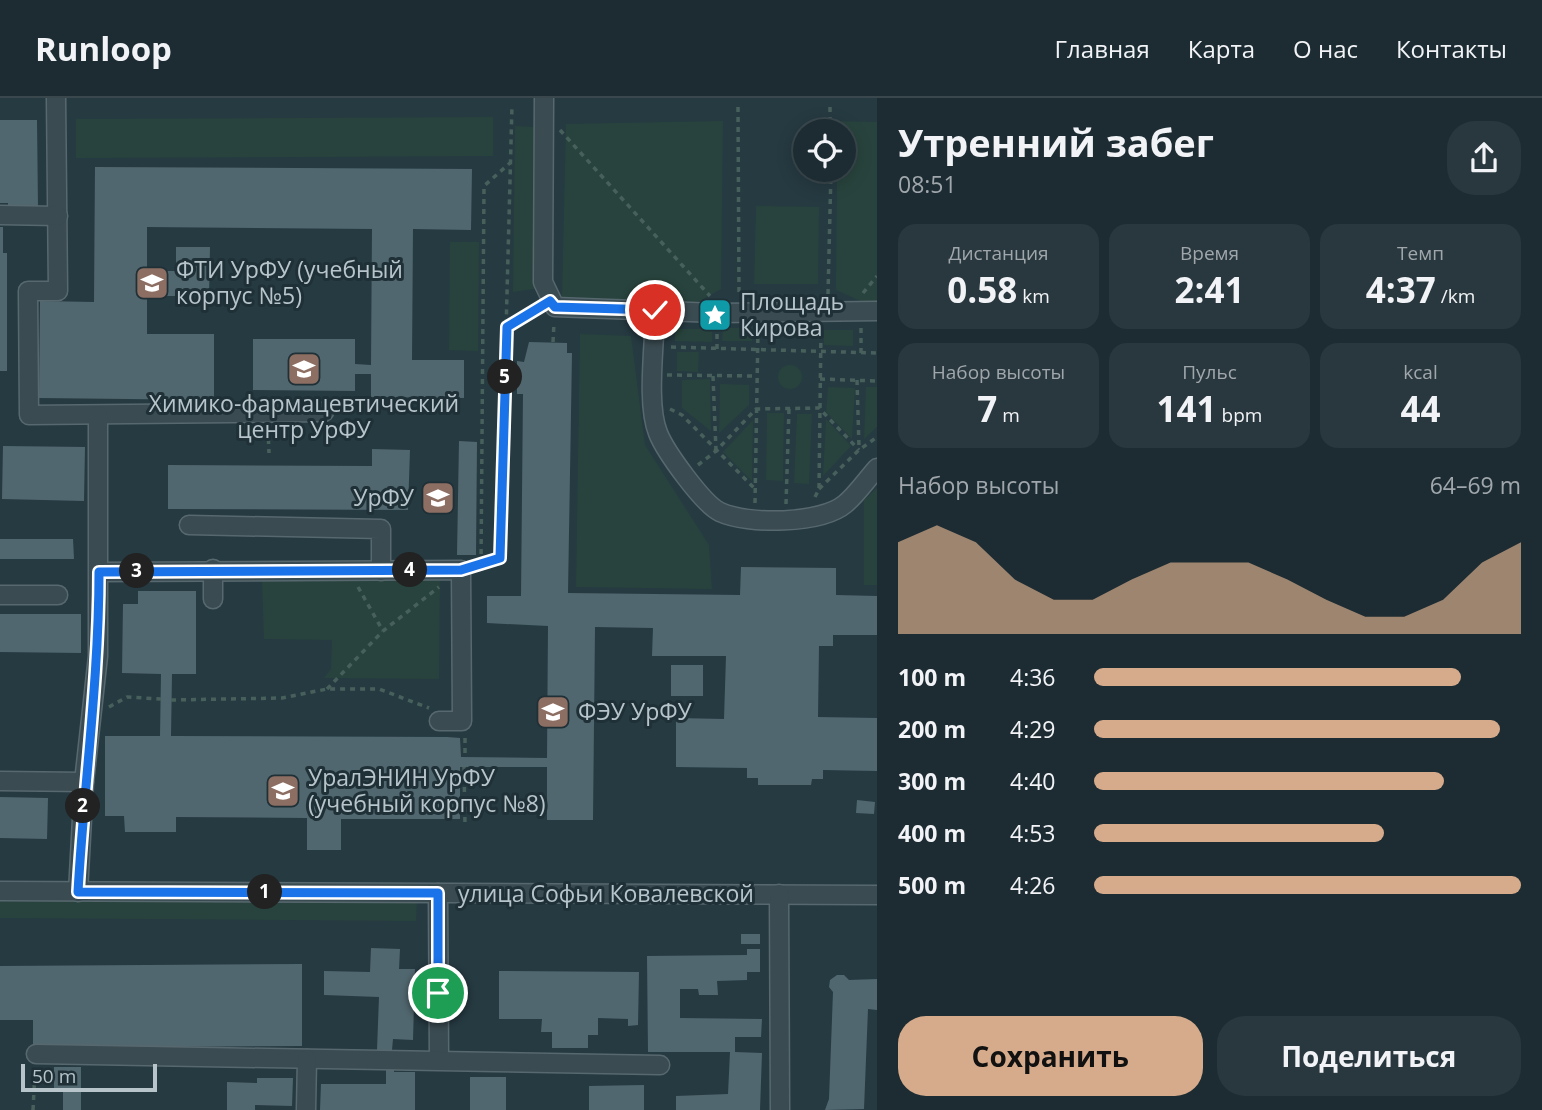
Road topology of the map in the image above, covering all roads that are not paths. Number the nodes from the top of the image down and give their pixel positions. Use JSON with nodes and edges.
{"nodes":[{"id":1,"x":56,"y":98,"type":"edge"},
{"id":2,"x":544,"y":98,"type":"edge"},
{"id":3,"x":0,"y":215,"type":"edge"},
{"id":4,"x":58,"y":216,"type":"junction"},
{"id":5,"x":655,"y":310,"type":"junction"},
{"id":6,"x":877,"y":311,"type":"edge"},
{"id":7,"x":324,"y":412,"type":"dead end"},
{"id":8,"x":98,"y":415,"type":"junction"},
{"id":9,"x":877,"y":468,"type":"edge"},
{"id":10,"x":189,"y":525,"type":"dead end"},
{"id":11,"x":213,"y":569,"type":"junction"},
{"id":12,"x":381,"y":570,"type":"junction"},
{"id":13,"x":99,"y":572,"type":"junction"},
{"id":14,"x":0,"y":595,"type":"edge"},
{"id":15,"x":58,"y":595,"type":"dead end"},
{"id":16,"x":213,"y":599,"type":"dead end"},
{"id":17,"x":439,"y":721,"type":"dead end"},
{"id":18,"x":0,"y":781,"type":"edge"},
{"id":19,"x":85,"y":782,"type":"junction"},
{"id":20,"x":0,"y":891,"type":"edge"},
{"id":21,"x":78,"y":892,"type":"junction"},
{"id":22,"x":438,"y":893,"type":"junction"},
{"id":23,"x":779,"y":894,"type":"junction"},
{"id":24,"x":877,"y":895,"type":"edge"},
{"id":25,"x":36,"y":1054,"type":"road end"},
{"id":26,"x":307,"y":1059,"type":"junction"},
{"id":27,"x":439,"y":1059,"type":"junction"},
{"id":28,"x":660,"y":1065,"type":"dead end"},
{"id":29,"x":306,"y":1110,"type":"edge"},
{"id":30,"x":780,"y":1110,"type":"edge"}],
"edges":[{"from":1,"to":4,"type":"street"},
{"from":2,"to":5,"type":"street"},
{"from":3,"to":4,"type":"street"},
{"from":4,"to":8,"type":"street"},
{"from":5,"to":6,"type":"street"},
{"from":5,"to":9,"type":"street"},
{"from":7,"to":8,"type":"street"},
{"from":8,"to":13,"type":"street"},
{"from":10,"to":12,"type":"street"},
{"from":11,"to":12,"type":"street"},
{"from":11,"to":13,"type":"street"},
{"from":11,"to":16,"type":"street"},
{"from":12,"to":17,"type":"street"},
{"from":13,"to":19,"type":"street"},
{"from":14,"to":15,"type":"street"},
{"from":18,"to":19,"type":"street"},
{"from":19,"to":21,"type":"street"},
{"from":20,"to":21,"type":"street","name":"улица Софьи Ковалевской"},
{"from":21,"to":22,"type":"street","name":"улица Софьи Ковалевской"},
{"from":22,"to":23,"type":"street","name":"улица Софьи Ковалевской"},
{"from":22,"to":27,"type":"street"},
{"from":23,"to":24,"type":"street","name":"улица Софьи Ковалевской"},
{"from":23,"to":30,"type":"street"},
{"from":25,"to":26,"type":"street"},
{"from":26,"to":27,"type":"street"},
{"from":26,"to":29,"type":"street"},
{"from":27,"to":28,"type":"street"}]}
